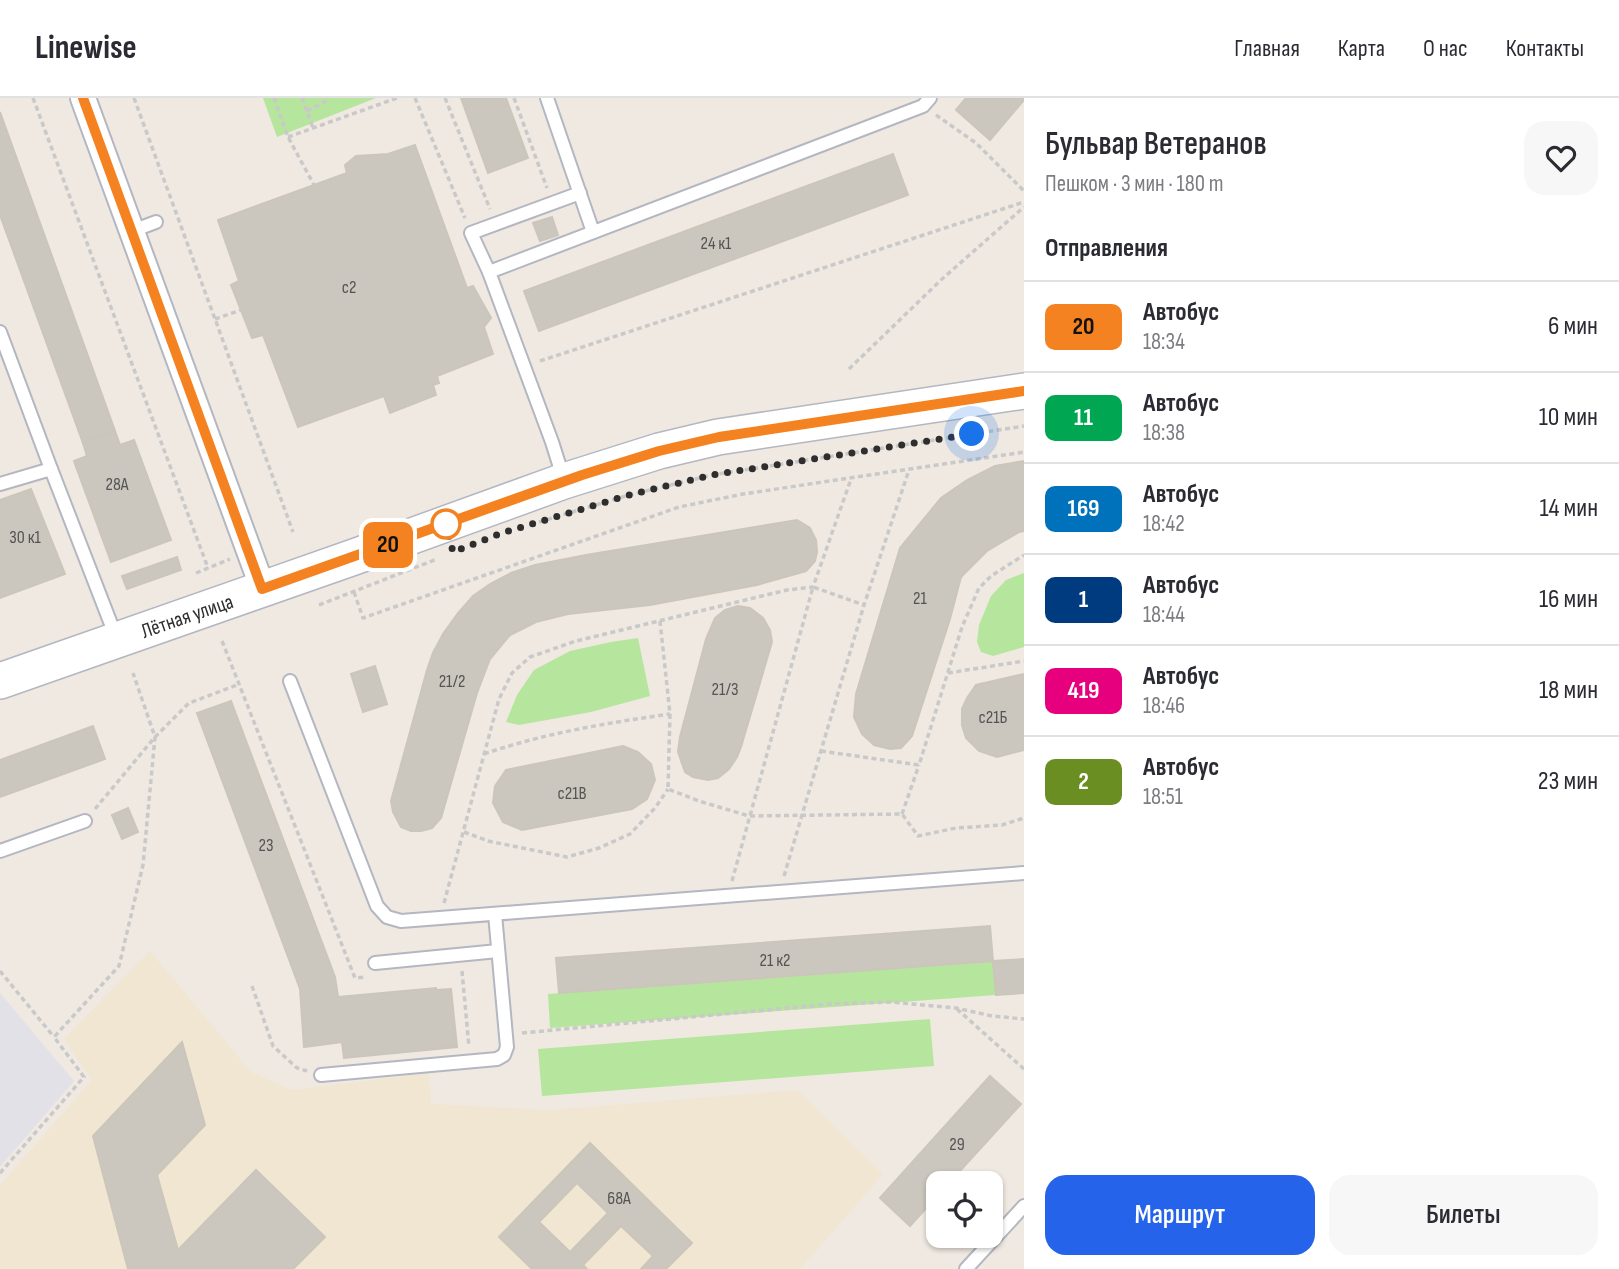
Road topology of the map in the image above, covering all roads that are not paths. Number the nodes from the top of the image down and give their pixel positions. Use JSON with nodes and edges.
{"nodes":[{"id":1,"x":83,"y":98,"type":"edge"},
{"id":2,"x":547,"y":98,"type":"edge"},
{"id":3,"x":912,"y":98,"type":"edge"},
{"id":4,"x":927,"y":102,"type":"edge"},
{"id":5,"x":580,"y":192,"type":"junction"},
{"id":6,"x":156,"y":222,"type":"dead end"},
{"id":7,"x":132,"y":231,"type":"junction"},
{"id":8,"x":593,"y":232,"type":"junction"},
{"id":9,"x":489,"y":272,"type":"junction"},
{"id":10,"x":0,"y":332,"type":"edge"},
{"id":11,"x":1024,"y":391,"type":"edge"},
{"id":12,"x":51,"y":468,"type":"junction"},
{"id":13,"x":565,"y":481,"type":"junction"},
{"id":14,"x":0,"y":484,"type":"edge"},
{"id":15,"x":262,"y":589,"type":"junction"},
{"id":16,"x":117,"y":640,"type":"junction"},
{"id":17,"x":0,"y":681,"type":"edge"},
{"id":18,"x":290,"y":681,"type":"dead end"},
{"id":19,"x":85,"y":821,"type":"road end"},
{"id":20,"x":0,"y":851,"type":"edge"},
{"id":21,"x":1024,"y":873,"type":"edge"},
{"id":22,"x":495,"y":914,"type":"junction"},
{"id":23,"x":498,"y":951,"type":"junction"},
{"id":24,"x":375,"y":963,"type":"dead end"},
{"id":25,"x":321,"y":1075,"type":"road end"},
{"id":26,"x":1024,"y":1206,"type":"edge"},
{"id":27,"x":966,"y":1269,"type":"edge"}],
"edges":[{"from":1,"to":7,"type":"street"},
{"from":2,"to":5,"type":"lane"},
{"from":3,"to":4,"type":"lane"},
{"from":4,"to":8,"type":"lane"},
{"from":5,"to":8,"type":"lane"},
{"from":5,"to":9,"type":"lane"},
{"from":6,"to":7,"type":"lane"},
{"from":7,"to":15,"type":"street"},
{"from":8,"to":9,"type":"lane"},
{"from":9,"to":13,"type":"lane"},
{"from":10,"to":12,"type":"lane"},
{"from":11,"to":13,"type":"street","name":"Лётная улица"},
{"from":12,"to":14,"type":"lane"},
{"from":12,"to":16,"type":"lane"},
{"from":13,"to":15,"type":"street","name":"Лётная улица"},
{"from":15,"to":16,"type":"street","name":"Лётная улица"},
{"from":16,"to":17,"type":"street","name":"Лётная улица"},
{"from":18,"to":22,"type":"lane"},
{"from":19,"to":20,"type":"lane"},
{"from":21,"to":22,"type":"lane"},
{"from":22,"to":23,"type":"lane"},
{"from":23,"to":24,"type":"lane"},
{"from":23,"to":25,"type":"lane"},
{"from":26,"to":27,"type":"lane"}]}
